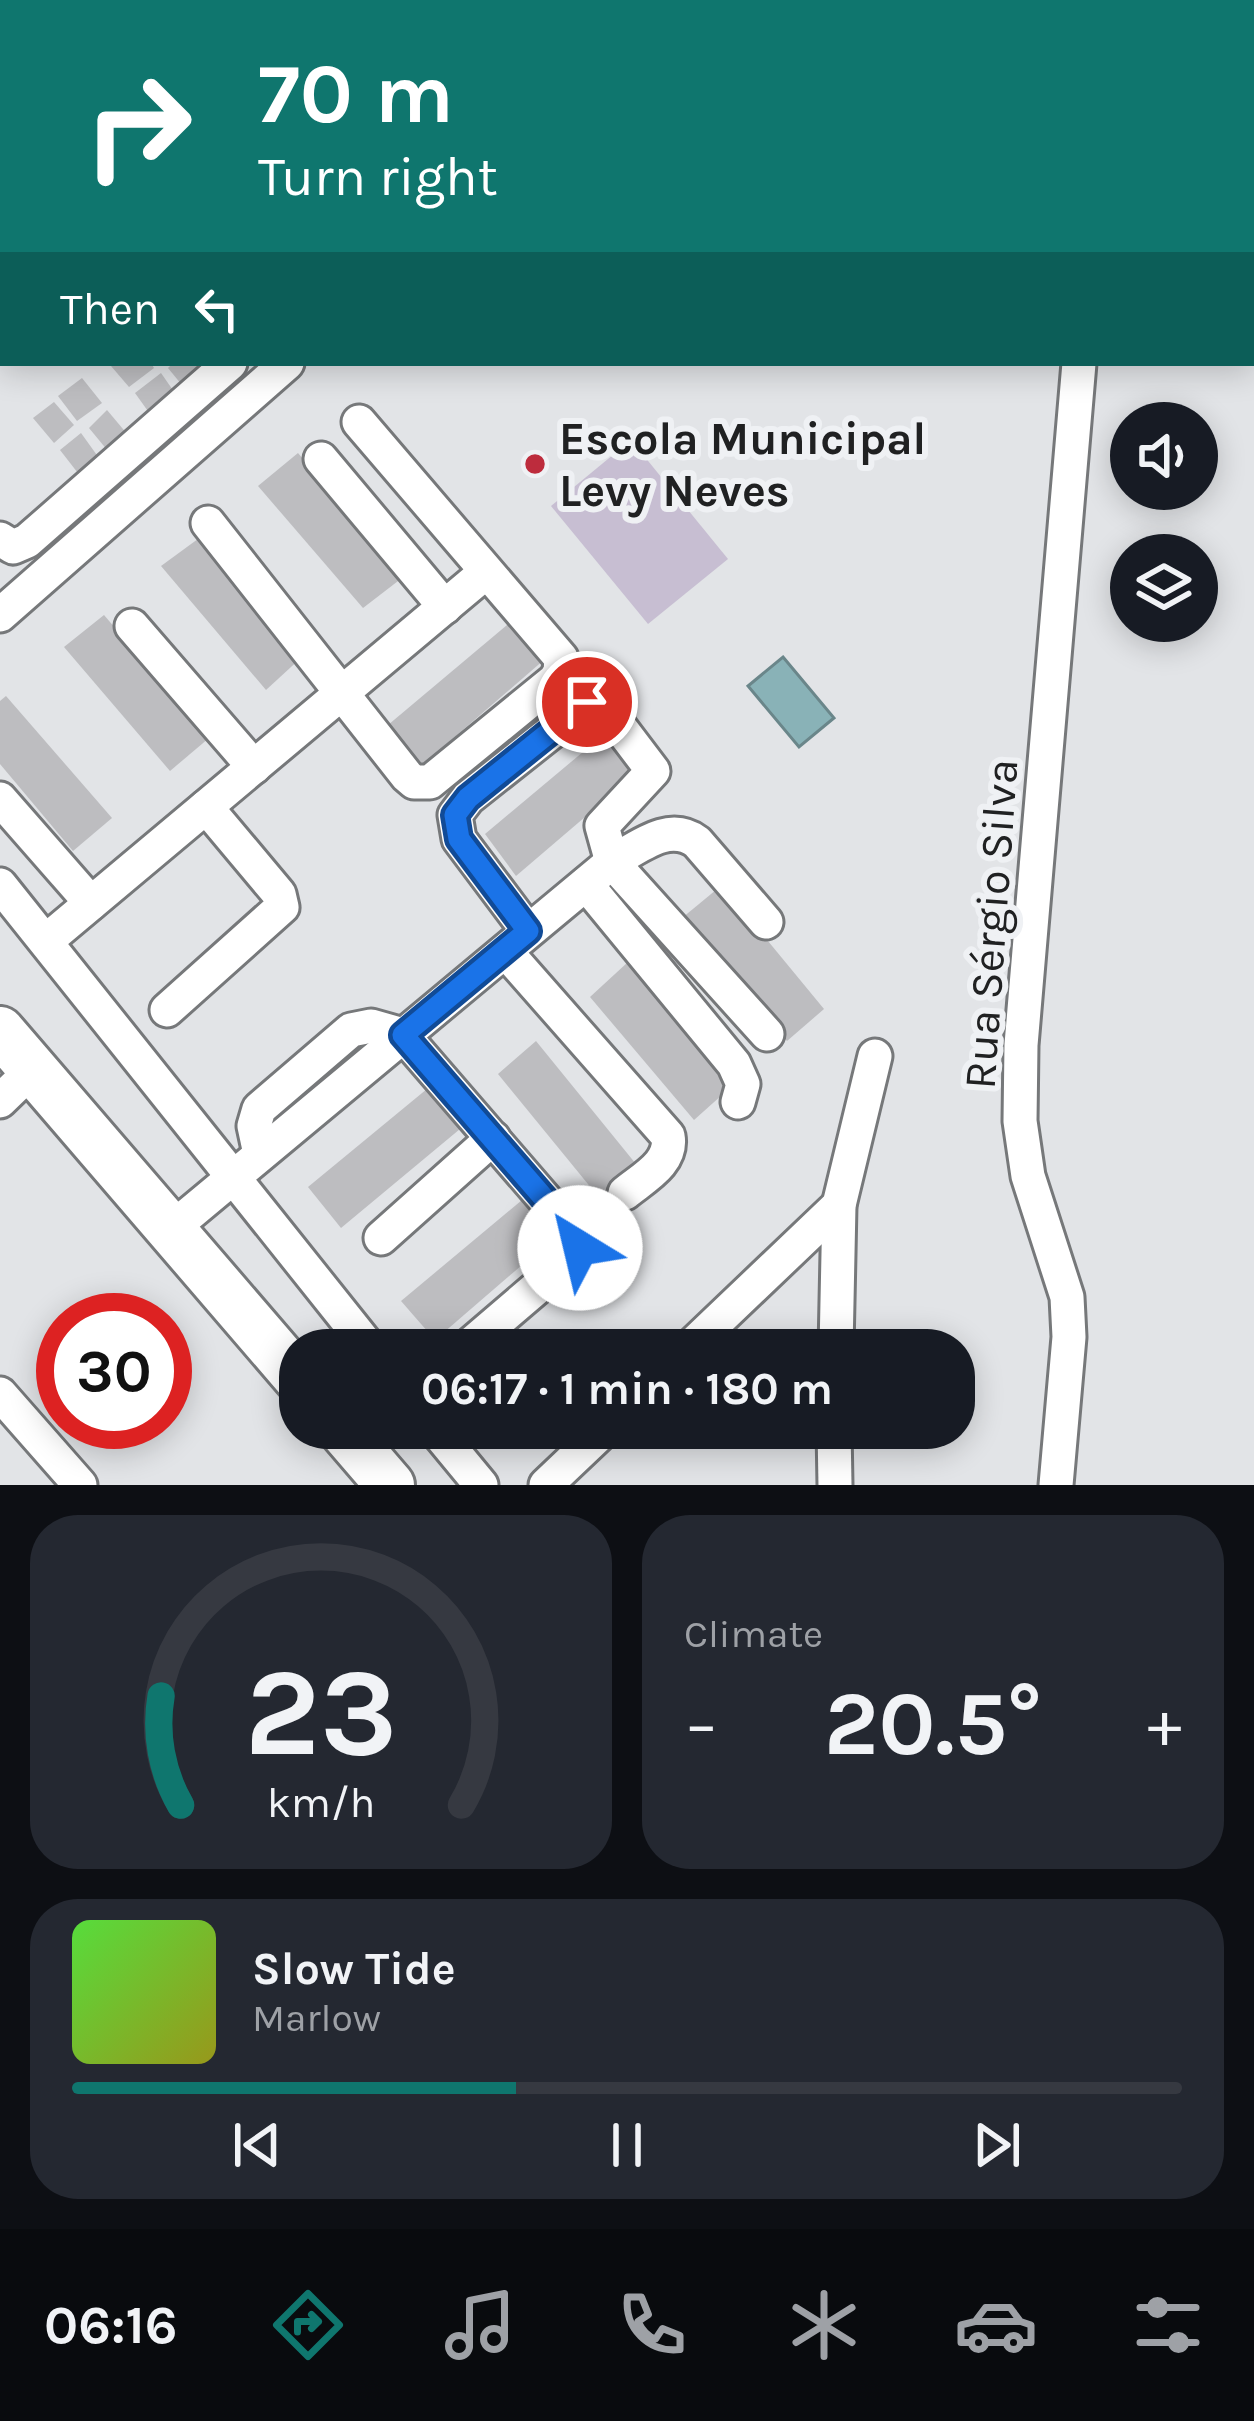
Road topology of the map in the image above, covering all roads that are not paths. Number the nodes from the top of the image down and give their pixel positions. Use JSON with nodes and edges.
{"nodes":[{"id":1,"x":226,"y":366,"type":"edge"},
{"id":2,"x":284,"y":366,"type":"edge"},
{"id":3,"x":1079,"y":366,"type":"edge"},
{"id":4,"x":359,"y":422,"type":"dead end"},
{"id":5,"x":320,"y":459,"type":"dead end"},
{"id":6,"x":208,"y":523,"type":"dead end"},
{"id":7,"x":14,"y":540,"type":"edge"},
{"id":8,"x":486,"y":572,"type":"junction"},
{"id":9,"x":445,"y":607,"type":"junction"},
{"id":10,"x":0,"y":615,"type":"edge"},
{"id":11,"x":132,"y":626,"type":"dead end"},
{"id":12,"x":344,"y":692,"type":"junction"},
{"id":13,"x":254,"y":767,"type":"junction"},
{"id":14,"x":0,"y":799,"type":"edge"},
{"id":15,"x":206,"y":807,"type":"junction"},
{"id":16,"x":612,"y":862,"type":"junction"},
{"id":17,"x":0,"y":884,"type":"edge"},
{"id":18,"x":586,"y":884,"type":"junction"},
{"id":19,"x":92,"y":903,"type":"junction"},
{"id":20,"x":766,"y":922,"type":"dead end"},
{"id":21,"x":46,"y":941,"type":"junction"},
{"id":22,"x":517,"y":942,"type":"junction"},
{"id":23,"x":167,"y":1010,"type":"dead end"},
{"id":24,"x":0,"y":1031,"type":"edge"},
{"id":25,"x":766,"y":1034,"type":"dead end"},
{"id":26,"x":403,"y":1035,"type":"junction"},
{"id":27,"x":875,"y":1056,"type":"dead end"},
{"id":28,"x":16,"y":1085,"type":"edge"},
{"id":29,"x":738,"y":1102,"type":"dead end"},
{"id":30,"x":494,"y":1138,"type":"junction"},
{"id":31,"x":233,"y":1176,"type":"junction"},
{"id":32,"x":625,"y":1193,"type":"dead end"},
{"id":33,"x":839,"y":1205,"type":"junction"},
{"id":34,"x":170,"y":1230,"type":"junction"},
{"id":35,"x":381,"y":1238,"type":"dead end"},
{"id":36,"x":353,"y":1329,"type":"edge"},
{"id":37,"x":488,"y":1329,"type":"edge"},
{"id":38,"x":709,"y":1329,"type":"edge"},
{"id":39,"x":836,"y":1329,"type":"edge"},
{"id":40,"x":279,"y":1357,"type":"edge"},
{"id":41,"x":0,"y":1394,"type":"edge"},
{"id":42,"x":359,"y":1449,"type":"edge"},
{"id":43,"x":452,"y":1449,"type":"edge"},
{"id":44,"x":583,"y":1449,"type":"edge"},
{"id":45,"x":835,"y":1449,"type":"edge"},
{"id":46,"x":80,"y":1485,"type":"edge"},
{"id":47,"x":390,"y":1485,"type":"edge"},
{"id":48,"x":482,"y":1485,"type":"edge"},
{"id":49,"x":546,"y":1485,"type":"edge"},
{"id":50,"x":835,"y":1485,"type":"edge"},
{"id":51,"x":1056,"y":1485,"type":"edge"}],
"edges":[{"from":1,"to":7,"type":"street"},
{"from":2,"to":10,"type":"street"},
{"from":3,"to":51,"type":"street","name":"Rua Sérgio Silva"},
{"from":4,"to":8,"type":"street"},
{"from":5,"to":9,"type":"street"},
{"from":6,"to":12,"type":"street"},
{"from":8,"to":9,"type":"street"},
{"from":8,"to":12,"type":"street"},
{"from":9,"to":12,"type":"street"},
{"from":11,"to":13,"type":"street"},
{"from":12,"to":13,"type":"street"},
{"from":13,"to":15,"type":"street"},
{"from":14,"to":19,"type":"street"},
{"from":15,"to":19,"type":"street"},
{"from":15,"to":23,"type":"street"},
{"from":16,"to":18,"type":"street"},
{"from":16,"to":20,"type":"street"},
{"from":16,"to":22,"type":"street"},
{"from":16,"to":25,"type":"street"},
{"from":17,"to":21,"type":"street"},
{"from":18,"to":22,"type":"street"},
{"from":18,"to":29,"type":"street"},
{"from":19,"to":21,"type":"street"},
{"from":21,"to":31,"type":"street"},
{"from":22,"to":26,"type":"street"},
{"from":22,"to":32,"type":"street"},
{"from":24,"to":28,"type":"main road"},
{"from":26,"to":30,"type":"street"},
{"from":26,"to":31,"type":"street"},
{"from":27,"to":33,"type":"street"},
{"from":28,"to":34,"type":"main road"},
{"from":30,"to":35,"type":"street"},
{"from":30,"to":37,"type":"street"},
{"from":31,"to":34,"type":"street"},
{"from":31,"to":36,"type":"street"},
{"from":33,"to":38,"type":"street"},
{"from":33,"to":39,"type":"street"},
{"from":34,"to":40,"type":"main road"},
{"from":41,"to":46,"type":"street"},
{"from":42,"to":47,"type":"main road"},
{"from":43,"to":48,"type":"street"},
{"from":44,"to":49,"type":"street"},
{"from":45,"to":50,"type":"street"}]}
